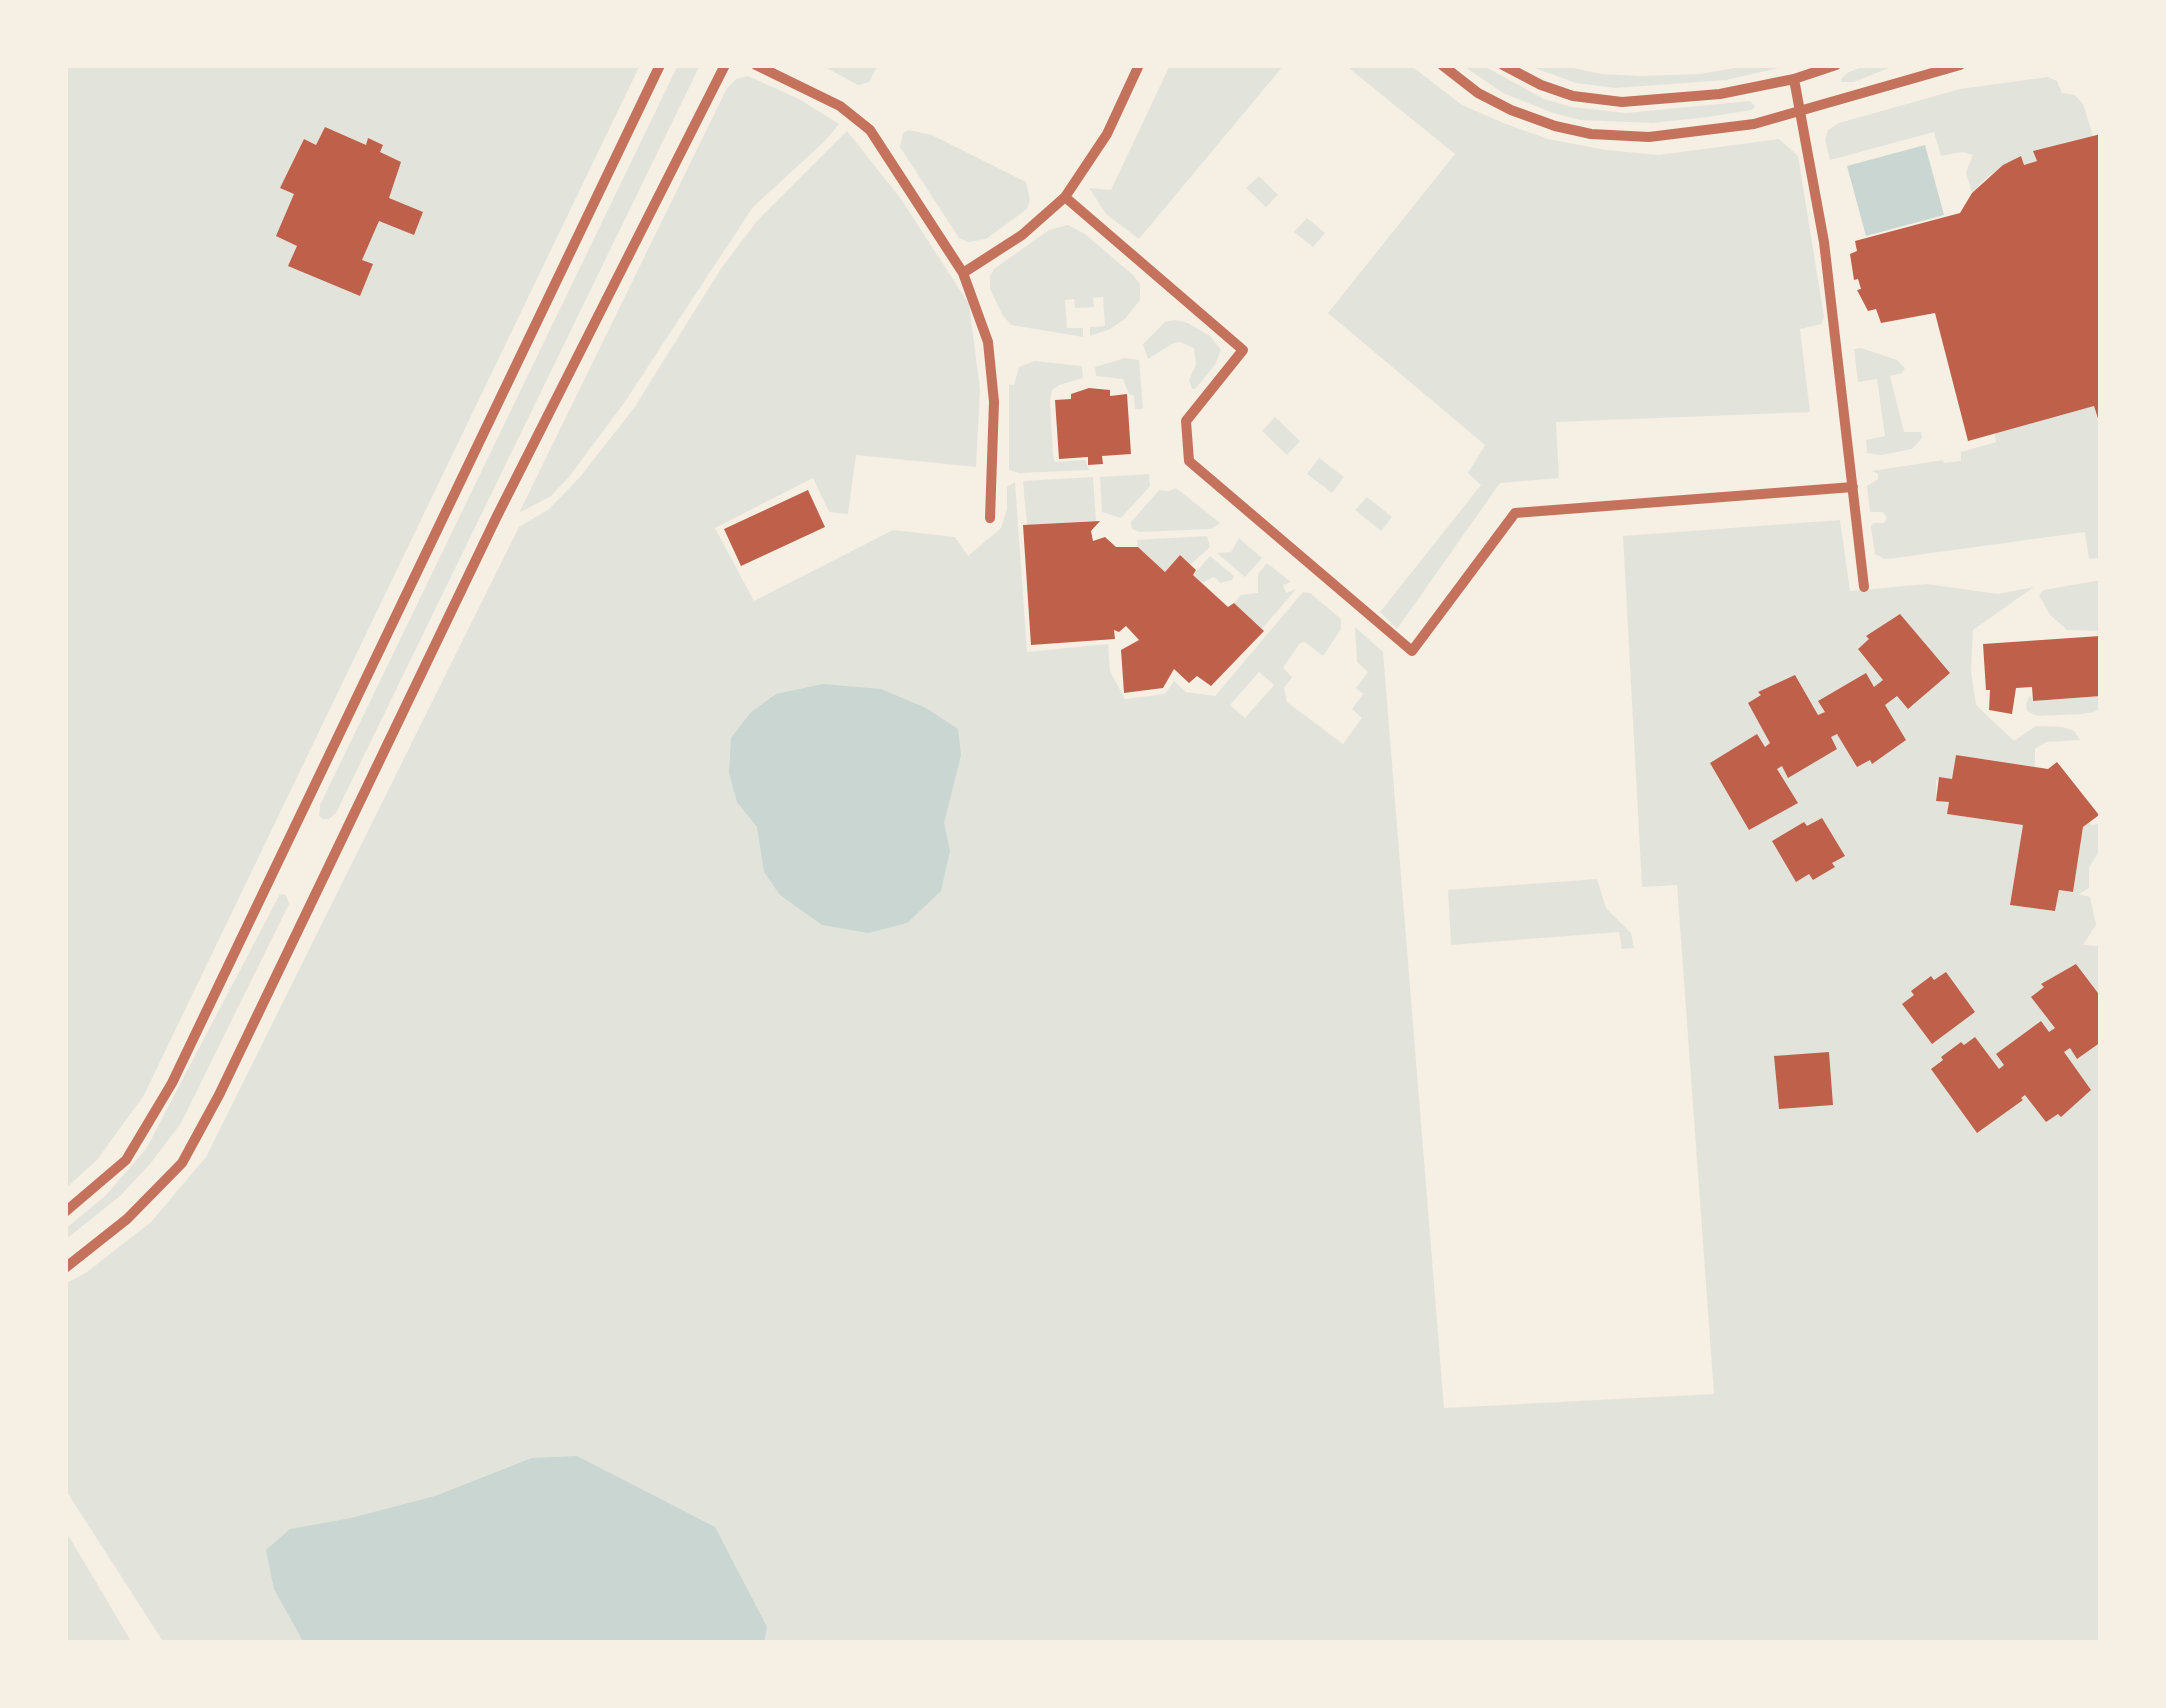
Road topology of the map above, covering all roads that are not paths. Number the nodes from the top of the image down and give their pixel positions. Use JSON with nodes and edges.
{"nodes":[{"id":1,"x":660,"y":65,"type":"edge"},
{"id":2,"x":725,"y":65,"type":"edge"},
{"id":3,"x":756,"y":65,"type":"edge"},
{"id":4,"x":1139,"y":65,"type":"edge"},
{"id":5,"x":1442,"y":65,"type":"edge"},
{"id":6,"x":1503,"y":65,"type":"edge"},
{"id":7,"x":1836,"y":65,"type":"edge"},
{"id":8,"x":1960,"y":65,"type":"edge"},
{"id":9,"x":1794,"y":79,"type":"junction"},
{"id":10,"x":1802,"y":112,"type":"junction"},
{"id":11,"x":1065,"y":197,"type":"junction"},
{"id":12,"x":963,"y":273,"type":"junction"},
{"id":13,"x":1852,"y":487,"type":"junction"},
{"id":14,"x":990,"y":518,"type":"dead end"},
{"id":15,"x":1864,"y":587,"type":"dead end"},
{"id":16,"x":65,"y":1212,"type":"edge"},
{"id":17,"x":65,"y":1268,"type":"edge"}],
"edges":[{"from":1,"to":16,"type":"street"},
{"from":2,"to":17,"type":"street"},
{"from":3,"to":12,"type":"street"},
{"from":4,"to":11,"type":"street"},
{"from":5,"to":10,"type":"street"},
{"from":6,"to":9,"type":"street"},
{"from":7,"to":9,"type":"street"},
{"from":8,"to":10,"type":"street"},
{"from":9,"to":10,"type":"street"},
{"from":10,"to":13,"type":"street"},
{"from":11,"to":12,"type":"street"},
{"from":11,"to":13,"type":"street"},
{"from":12,"to":14,"type":"street"},
{"from":13,"to":15,"type":"street"}]}
